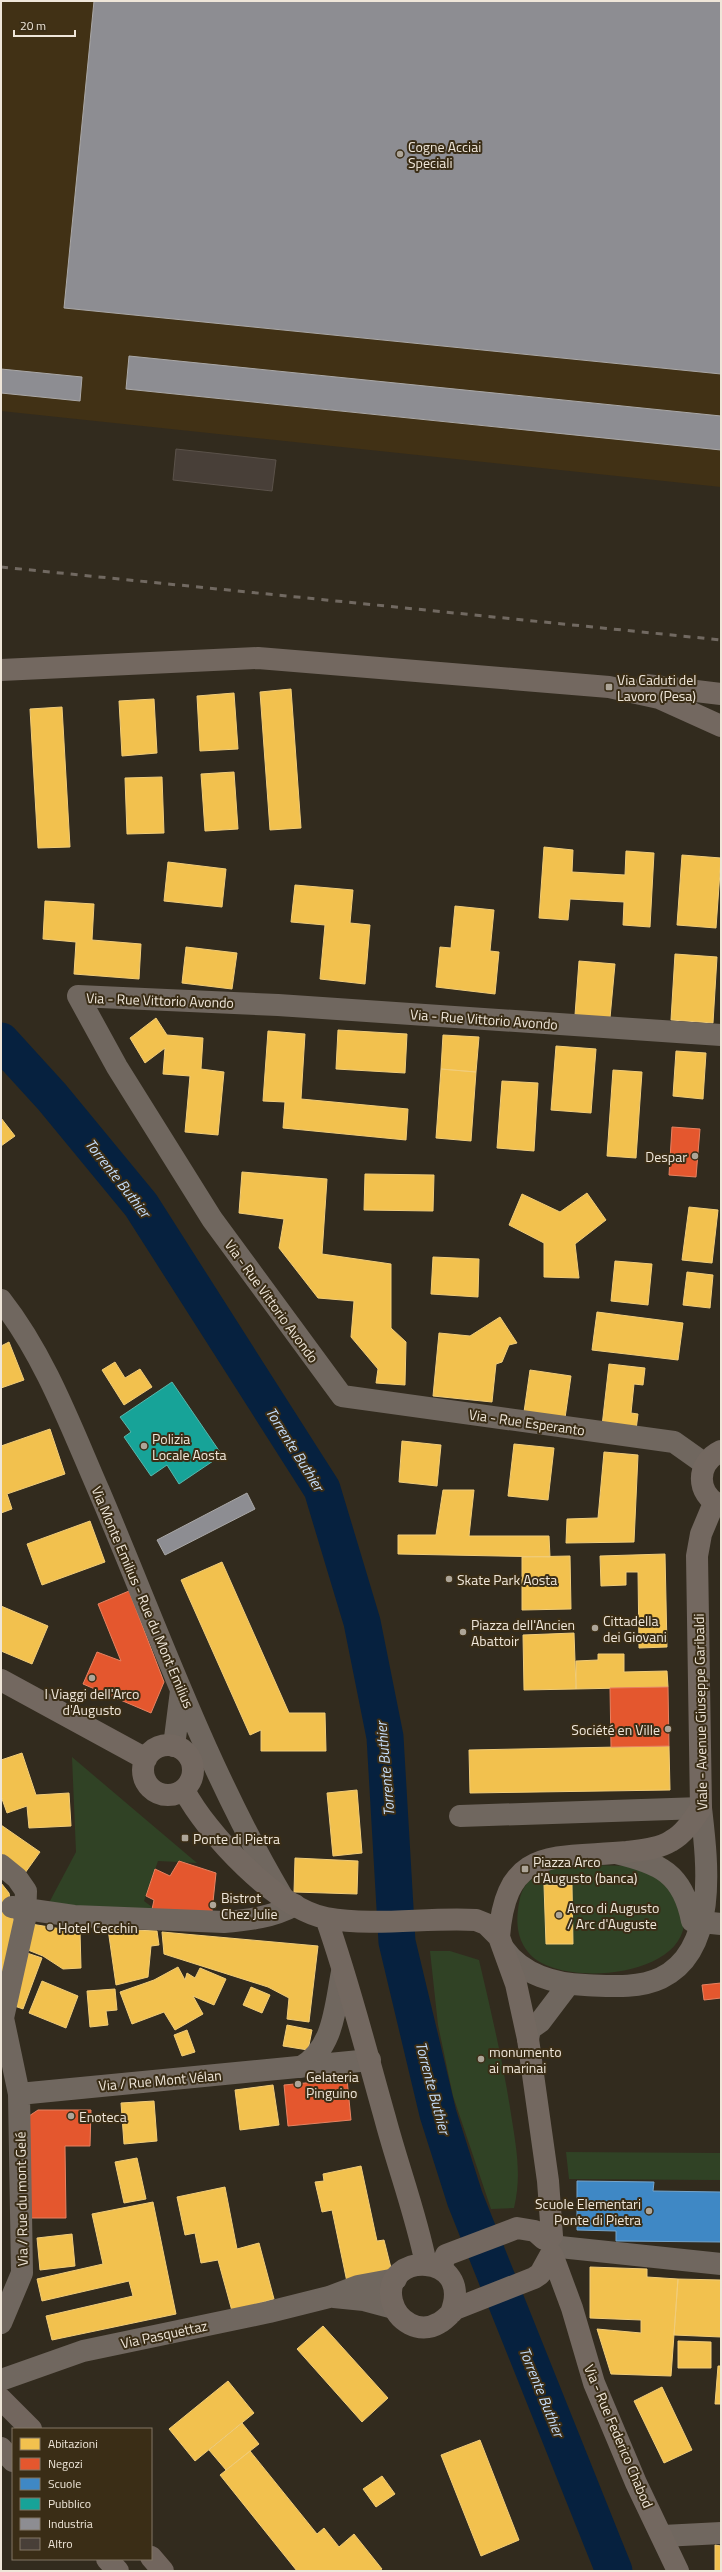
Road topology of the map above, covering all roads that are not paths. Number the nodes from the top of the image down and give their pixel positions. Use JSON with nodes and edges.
{"nodes":[{"id":1,"x":1,"y":670,"type":"edge"},
{"id":2,"x":609,"y":687,"type":"junction"},
{"id":3,"x":721,"y":694,"type":"edge"},
{"id":4,"x":721,"y":726,"type":"edge"},
{"id":5,"x":721,"y":1035,"type":"edge"},
{"id":6,"x":1,"y":1300,"type":"edge"},
{"id":7,"x":342,"y":1396,"type":"joint"},
{"id":8,"x":713,"y":1457,"type":"edge"},
{"id":9,"x":718,"y":1504,"type":"edge"},
{"id":10,"x":1,"y":1680,"type":"edge"},
{"id":11,"x":184,"y":1698,"type":"junction"},
{"id":12,"x":174,"y":1746,"type":"junction"},
{"id":13,"x":146,"y":1760,"type":"junction"},
{"id":14,"x":184,"y":1790,"type":"junction"},
{"id":15,"x":701,"y":1808,"type":"junction"},
{"id":16,"x":460,"y":1816,"type":"dead end"},
{"id":17,"x":614,"y":1853,"type":"junction"},
{"id":18,"x":1,"y":1865,"type":"edge"},
{"id":19,"x":289,"y":1900,"type":"junction"},
{"id":20,"x":19,"y":1908,"type":"junction"},
{"id":21,"x":326,"y":1918,"type":"junction"},
{"id":22,"x":712,"y":1923,"type":"edge"},
{"id":23,"x":502,"y":1943,"type":"junction"},
{"id":24,"x":342,"y":1972,"type":"junction"},
{"id":25,"x":568,"y":1985,"type":"junction"},
{"id":26,"x":528,"y":2039,"type":"junction"},
{"id":27,"x":370,"y":2060,"type":"junction"},
{"id":28,"x":301,"y":2067,"type":"junction"},
{"id":29,"x":19,"y":2094,"type":"junction"},
{"id":30,"x":552,"y":2246,"type":"junction"},
{"id":31,"x":437,"y":2263,"type":"junction"},
{"id":32,"x":721,"y":2264,"type":"edge"},
{"id":33,"x":396,"y":2279,"type":"junction"},
{"id":34,"x":329,"y":2296,"type":"junction"},
{"id":35,"x":394,"y":2308,"type":"junction"},
{"id":36,"x":457,"y":2309,"type":"junction"},
{"id":37,"x":1,"y":2323,"type":"edge"},
{"id":38,"x":1,"y":2380,"type":"edge"},
{"id":39,"x":1,"y":2399,"type":"edge"},
{"id":40,"x":30,"y":2428,"type":"edge"},
{"id":41,"x":1,"y":2448,"type":"edge"},
{"id":42,"x":12,"y":2460,"type":"edge"},
{"id":43,"x":721,"y":2533,"type":"edge"},
{"id":44,"x":663,"y":2536,"type":"junction"},
{"id":45,"x":152,"y":2558,"type":"edge"},
{"id":46,"x":108,"y":2560,"type":"edge"},
{"id":47,"x":118,"y":2571,"type":"edge"},
{"id":48,"x":163,"y":2571,"type":"edge"},
{"id":49,"x":678,"y":2571,"type":"edge"}],
"edges":[{"from":1,"to":2,"type":"street"},
{"from":2,"to":3,"type":"street"},
{"from":2,"to":4,"type":"street"},
{"from":5,"to":7,"type":"street","name":"Via - Rue Vittorio Avondo"},
{"from":6,"to":11,"type":"street","name":"Via Monte Emilius - Rue du Mont Emilius"},
{"from":7,"to":8,"type":"street","name":"Via - Rue Esperanto"},
{"from":8,"to":9,"type":"street","name":"Viale - Avenue Giuseppe Garibaldi"},
{"from":9,"to":15,"type":"street","name":"Viale - Avenue Giuseppe Garibaldi"},
{"from":10,"to":13,"type":"street"},
{"from":11,"to":12,"type":"street"},
{"from":11,"to":19,"type":"street","name":"Via Monte Emilius - Rue du Mont Emilius"},
{"from":12,"to":13,"type":"street"},
{"from":12,"to":14,"type":"street"},
{"from":13,"to":14,"type":"street"},
{"from":14,"to":19,"type":"street"},
{"from":15,"to":16,"type":"street"},
{"from":15,"to":17,"type":"street"},
{"from":15,"to":22,"type":"street","name":"Viale - Avenue Giuseppe Garibaldi"},
{"from":17,"to":22,"type":"street"},
{"from":17,"to":23,"type":"street"},
{"from":18,"to":20,"type":"street","name":"Via / Rue du mont Gelé"},
{"from":19,"to":20,"type":"street"},
{"from":19,"to":21,"type":"street"},
{"from":20,"to":29,"type":"street","name":"Via / Rue du mont Gelé"},
{"from":21,"to":23,"type":"street"},
{"from":21,"to":24,"type":"street"},
{"from":22,"to":25,"type":"street"},
{"from":23,"to":25,"type":"street"},
{"from":23,"to":26,"type":"street","name":"Via - Rue Federico Chabod"},
{"from":24,"to":27,"type":"street"},
{"from":24,"to":28,"type":"street"},
{"from":25,"to":26,"type":"street"},
{"from":26,"to":30,"type":"street","name":"Via - Rue Federico Chabod"},
{"from":27,"to":28,"type":"street","name":"Via / Rue Mont Vélan"},
{"from":27,"to":31,"type":"street"},
{"from":28,"to":29,"type":"street","name":"Via / Rue Mont Vélan"},
{"from":29,"to":37,"type":"street","name":"Via / Rue du mont Gelé"},
{"from":30,"to":31,"type":"street"},
{"from":30,"to":32,"type":"street"},
{"from":30,"to":36,"type":"street"},
{"from":30,"to":44,"type":"street","name":"Via - Rue Federico Chabod"},
{"from":31,"to":33,"type":"street"},
{"from":31,"to":36,"type":"street"},
{"from":33,"to":34,"type":"street","name":"Via Pasquettaz"},
{"from":33,"to":35,"type":"street"},
{"from":34,"to":35,"type":"street","name":"Via Pasquettaz"},
{"from":34,"to":38,"type":"street","name":"Via Pasquettaz"},
{"from":35,"to":36,"type":"street"},
{"from":39,"to":40,"type":"main road"},
{"from":41,"to":42,"type":"street"},
{"from":43,"to":44,"type":"street"},
{"from":44,"to":49,"type":"street","name":"Via - Rue Federico Chabod"},
{"from":45,"to":48,"type":"main road"},
{"from":46,"to":47,"type":"street"}]}
